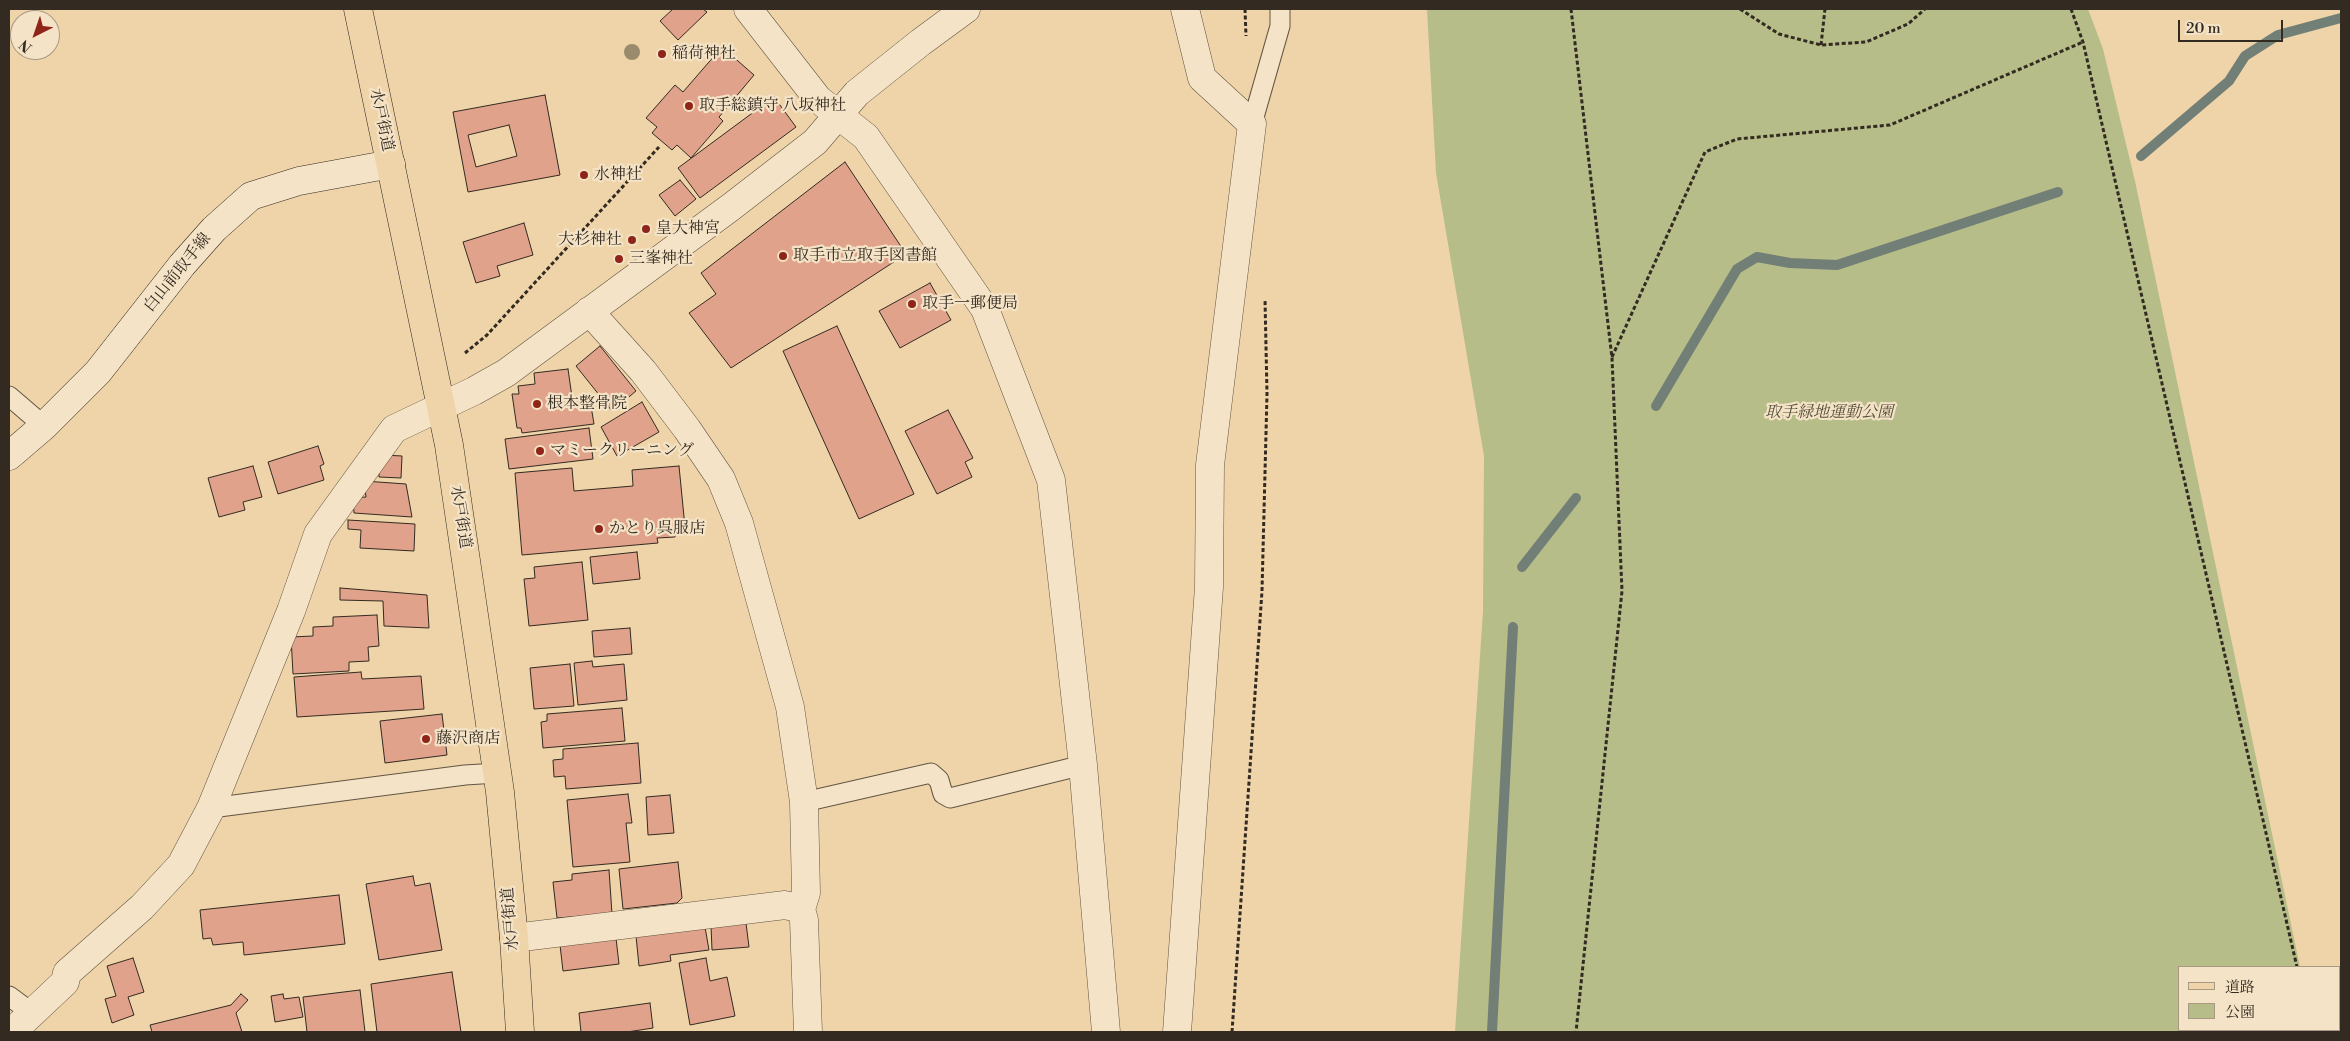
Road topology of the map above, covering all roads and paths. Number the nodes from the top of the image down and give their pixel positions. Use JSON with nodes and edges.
{"nodes":[{"id":1,"x":358,"y":9,"type":"edge"},
{"id":2,"x":748,"y":9,"type":"edge"},
{"id":3,"x":966,"y":9,"type":"edge"},
{"id":4,"x":1186,"y":9,"type":"edge"},
{"id":5,"x":1280,"y":9,"type":"edge"},
{"id":6,"x":1571,"y":9,"type":"edge"},
{"id":7,"x":1740,"y":9,"type":"edge"},
{"id":8,"x":1825,"y":9,"type":"edge"},
{"id":9,"x":1925,"y":9,"type":"edge"},
{"id":10,"x":2071,"y":9,"type":"edge"},
{"id":11,"x":2083,"y":42,"type":"junction"},
{"id":12,"x":1821,"y":45,"type":"junction"},
{"id":13,"x":840,"y":115,"type":"junction"},
{"id":14,"x":1252,"y":124,"type":"junction"},
{"id":15,"x":659,"y":147,"type":"dead end"},
{"id":16,"x":391,"y":164,"type":"junction"},
{"id":17,"x":1265,"y":294,"type":"dead end"},
{"id":18,"x":589,"y":311,"type":"junction"},
{"id":19,"x":465,"y":353,"type":"dead end"},
{"id":20,"x":1612,"y":358,"type":"junction"},
{"id":21,"x":9,"y":396,"type":"edge"},
{"id":22,"x":441,"y":406,"type":"junction"},
{"id":23,"x":44,"y":426,"type":"junction"},
{"id":24,"x":9,"y":456,"type":"edge"},
{"id":25,"x":1083,"y":765,"type":"junction"},
{"id":26,"x":497,"y":773,"type":"junction"},
{"id":27,"x":804,"y":802,"type":"junction"},
{"id":28,"x":211,"y":808,"type":"junction"},
{"id":29,"x":801,"y":909,"type":"junction"},
{"id":30,"x":514,"y":938,"type":"junction"},
{"id":31,"x":2297,"y":966,"type":"edge"},
{"id":32,"x":9,"y":996,"type":"edge"},
{"id":33,"x":32,"y":1013,"type":"junction"},
{"id":34,"x":12,"y":1032,"type":"edge"},
{"id":35,"x":520,"y":1032,"type":"edge"},
{"id":36,"x":808,"y":1032,"type":"edge"},
{"id":37,"x":1106,"y":1032,"type":"edge"},
{"id":38,"x":1177,"y":1032,"type":"edge"},
{"id":39,"x":1232,"y":1032,"type":"edge"},
{"id":40,"x":1576,"y":1032,"type":"edge"}],
"edges":[{"from":1,"to":16,"type":"main road","name":"水戸街道"},
{"from":2,"to":13,"type":"street"},
{"from":3,"to":13,"type":"street"},
{"from":4,"to":14,"type":"street"},
{"from":5,"to":14,"type":"lane"},
{"from":6,"to":20,"type":"path"},
{"from":7,"to":12,"type":"path"},
{"from":8,"to":12,"type":"path"},
{"from":9,"to":12,"type":"path"},
{"from":10,"to":11,"type":"path"},
{"from":11,"to":20,"type":"path"},
{"from":11,"to":31,"type":"path"},
{"from":13,"to":18,"type":"street"},
{"from":13,"to":25,"type":"street"},
{"from":14,"to":38,"type":"street"},
{"from":15,"to":19,"type":"path"},
{"from":16,"to":22,"type":"main road","name":"水戸街道"},
{"from":16,"to":23,"type":"street","name":"白山前取手線"},
{"from":17,"to":39,"type":"path"},
{"from":18,"to":22,"type":"street"},
{"from":18,"to":27,"type":"street"},
{"from":20,"to":40,"type":"path"},
{"from":21,"to":23,"type":"lane"},
{"from":22,"to":26,"type":"main road","name":"水戸街道"},
{"from":22,"to":28,"type":"street"},
{"from":23,"to":24,"type":"street","name":"白山前取手線"},
{"from":25,"to":27,"type":"lane"},
{"from":25,"to":37,"type":"street"},
{"from":26,"to":28,"type":"lane"},
{"from":26,"to":30,"type":"main road","name":"水戸街道"},
{"from":27,"to":29,"type":"street"},
{"from":28,"to":33,"type":"street"},
{"from":29,"to":30,"type":"street"},
{"from":29,"to":36,"type":"street"},
{"from":30,"to":35,"type":"main road","name":"水戸街道"},
{"from":32,"to":33,"type":"lane"},
{"from":33,"to":34,"type":"street"}]}
